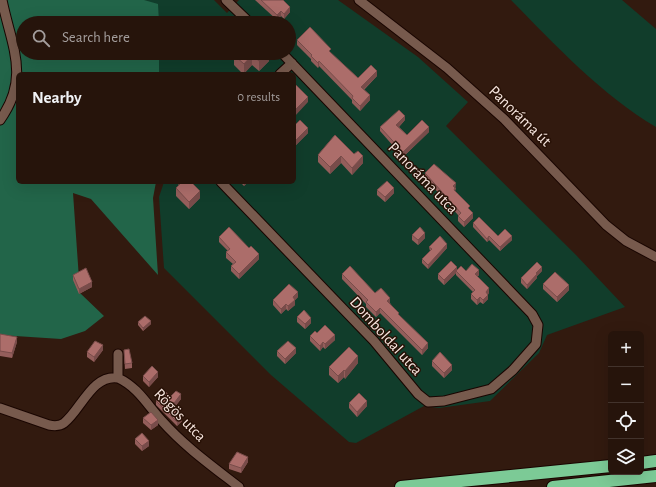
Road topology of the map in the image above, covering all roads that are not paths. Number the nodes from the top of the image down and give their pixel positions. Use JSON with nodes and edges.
{"nodes":[{"id":1,"x":2,"y":0,"type":"edge"},
{"id":2,"x":359,"y":0,"type":"edge"},
{"id":3,"x":229,"y":1,"type":"edge"},
{"id":4,"x":243,"y":16,"type":"edge"},
{"id":5,"x":16,"y":52,"type":"edge"},
{"id":6,"x":17,"y":60,"type":"edge"},
{"id":7,"x":289,"y":60,"type":"edge"},
{"id":8,"x":292,"y":63,"type":"junction"},
{"id":9,"x":17,"y":72,"type":"edge"},
{"id":10,"x":282,"y":72,"type":"edge"},
{"id":11,"x":16,"y":88,"type":"edge"},
{"id":12,"x":0,"y":120,"type":"edge"},
{"id":13,"x":223,"y":184,"type":"edge"},
{"id":14,"x":656,"y":257,"type":"edge"},
{"id":15,"x":538,"y":325,"type":"joint"},
{"id":16,"x":118,"y":354,"type":"dead end"},
{"id":17,"x":118,"y":378,"type":"junction"},
{"id":18,"x":0,"y":408,"type":"edge"},
{"id":19,"x":656,"y":461,"type":"edge"},
{"id":20,"x":644,"y":462,"type":"edge"},
{"id":21,"x":608,"y":466,"type":"edge"},
{"id":22,"x":656,"y":476,"type":"edge"},
{"id":23,"x":239,"y":487,"type":"edge"},
{"id":24,"x":401,"y":487,"type":"edge"},
{"id":25,"x":553,"y":487,"type":"edge"}],
"edges":[{"from":1,"to":5,"type":"street"},
{"from":2,"to":14,"type":"street","name":"Panoráma út"},
{"from":3,"to":4,"type":"street"},
{"from":6,"to":9,"type":"street"},
{"from":7,"to":8,"type":"street","name":"Panoráma utca"},
{"from":8,"to":10,"type":"street"},
{"from":8,"to":15,"type":"street","name":"Panoráma utca"},
{"from":11,"to":12,"type":"street"},
{"from":13,"to":15,"type":"street","name":"Domboldal utca"},
{"from":16,"to":17,"type":"street"},
{"from":17,"to":18,"type":"street"},
{"from":17,"to":23,"type":"street","name":"Rögös utca"},
{"from":19,"to":20,"type":"highway"},
{"from":21,"to":24,"type":"highway"},
{"from":22,"to":25,"type":"highway"}]}
